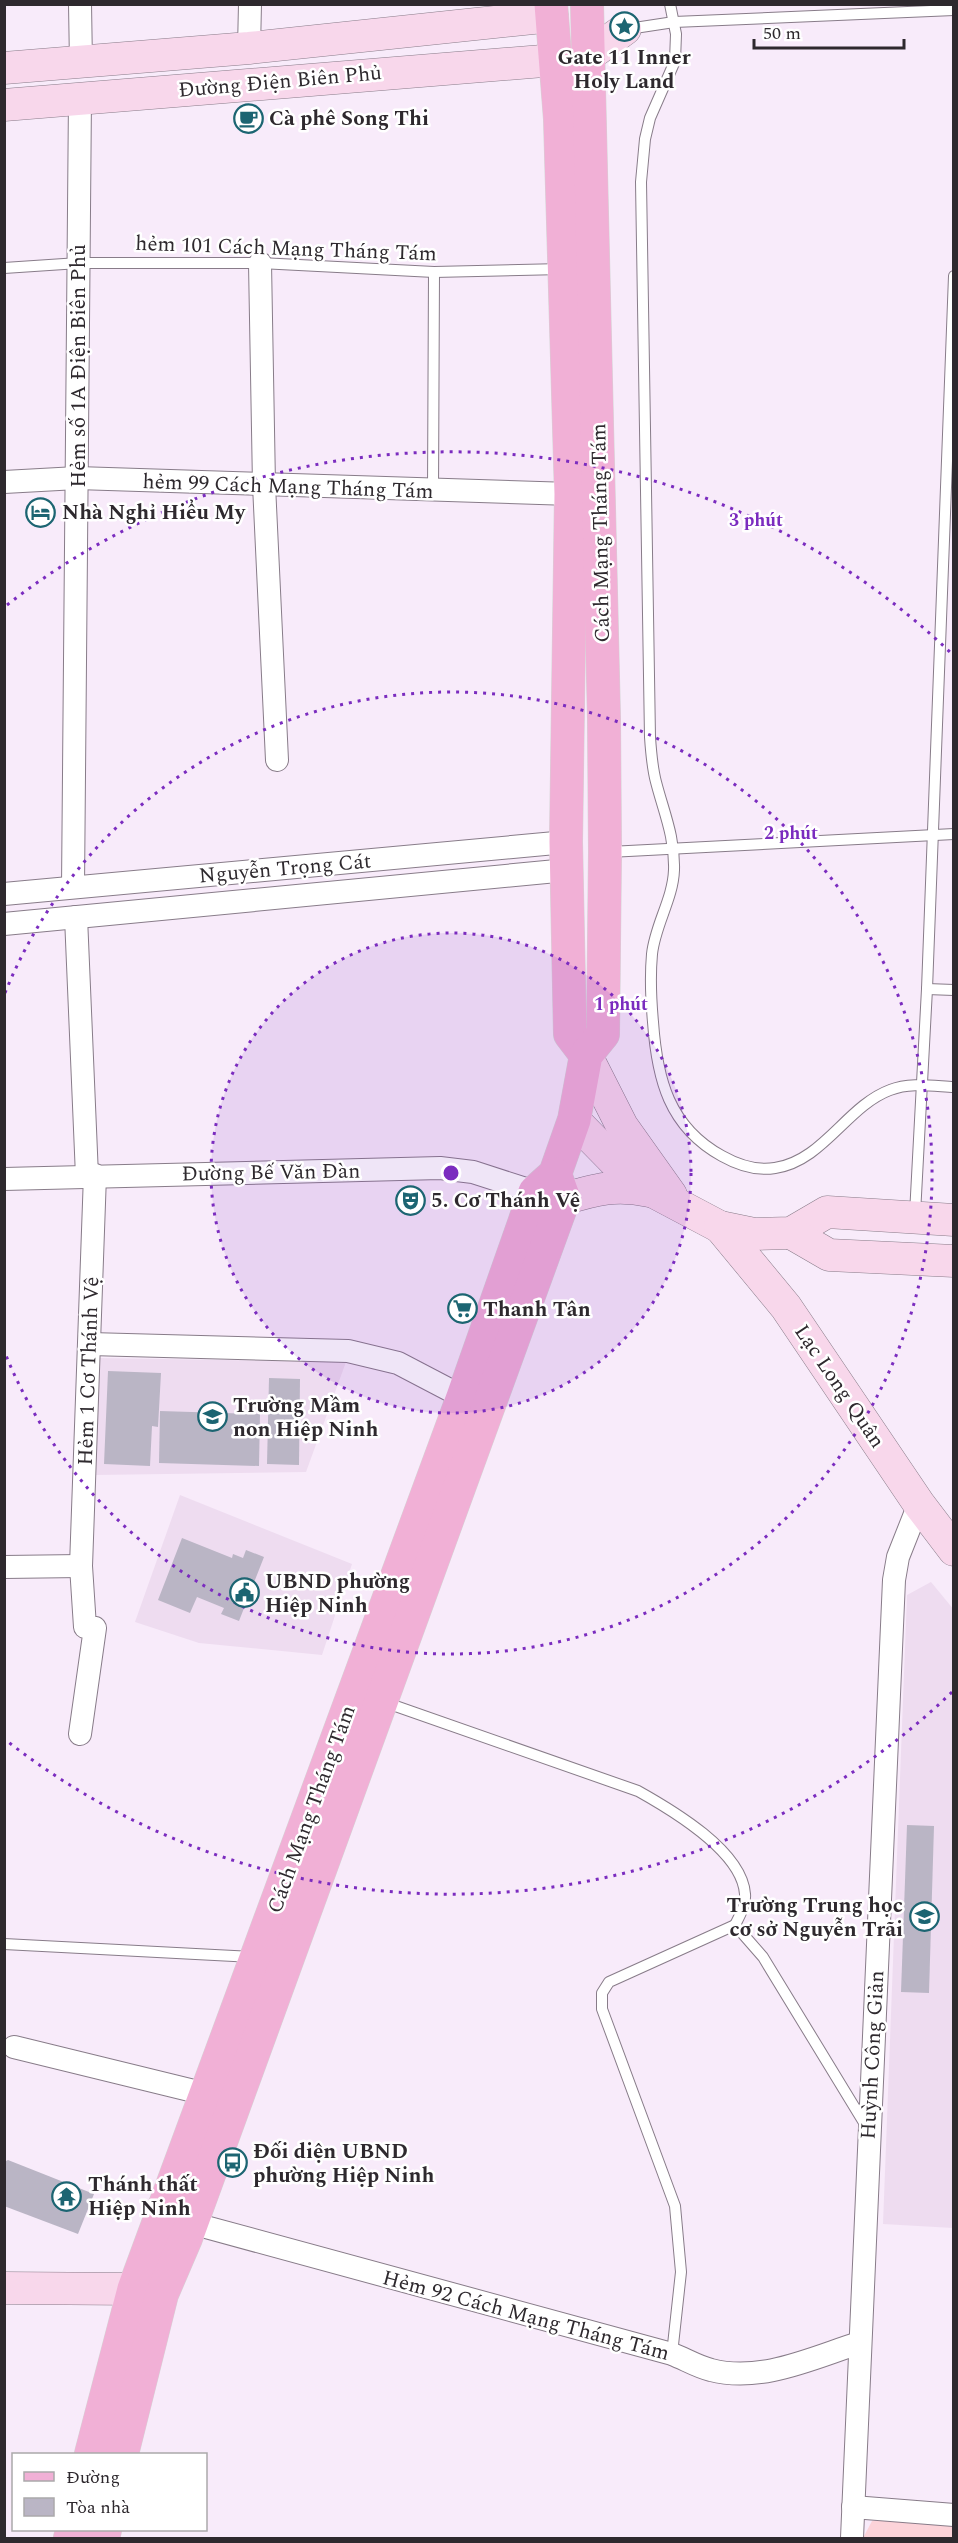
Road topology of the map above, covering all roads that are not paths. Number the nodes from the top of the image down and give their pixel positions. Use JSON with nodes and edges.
{"nodes":[{"id":1,"x":80,"y":4,"type":"edge"},
{"id":2,"x":250,"y":4,"type":"edge"},
{"id":3,"x":670,"y":4,"type":"edge"},
{"id":4,"x":587,"y":9,"type":"edge"},
{"id":5,"x":551,"y":10,"type":"edge"},
{"id":6,"x":954,"y":10,"type":"edge"},
{"id":7,"x":674,"y":22,"type":"junction"},
{"id":8,"x":625,"y":29,"type":"junction"},
{"id":9,"x":249,"y":48,"type":"junction"},
{"id":10,"x":588,"y":56,"type":"junction"},
{"id":11,"x":555,"y":60,"type":"junction"},
{"id":12,"x":81,"y":63,"type":"junction"},
{"id":13,"x":4,"y":68,"type":"edge"},
{"id":14,"x":80,"y":98,"type":"junction"},
{"id":15,"x":4,"y":105,"type":"edge"},
{"id":16,"x":79,"y":262,"type":"junction"},
{"id":17,"x":260,"y":263,"type":"junction"},
{"id":18,"x":4,"y":268,"type":"edge"},
{"id":19,"x":566,"y":269,"type":"junction"},
{"id":20,"x":434,"y":272,"type":"junction"},
{"id":21,"x":954,"y":276,"type":"edge"},
{"id":22,"x":77,"y":478,"type":"junction"},
{"id":23,"x":4,"y":482,"type":"edge"},
{"id":24,"x":264,"y":485,"type":"junction"},
{"id":25,"x":433,"y":491,"type":"junction"},
{"id":26,"x":571,"y":494,"type":"junction"},
{"id":27,"x":604,"y":719,"type":"junction"},
{"id":28,"x":568,"y":720,"type":"junction"},
{"id":29,"x":277,"y":760,"type":"dead end"},
{"id":30,"x":954,"y":834,"type":"edge"},
{"id":31,"x":932,"y":835,"type":"junction"},
{"id":32,"x":673,"y":848,"type":"junction"},
{"id":33,"x":605,"y":852,"type":"junction"},
{"id":34,"x":566,"y":856,"type":"junction"},
{"id":35,"x":73,"y":887,"type":"junction"},
{"id":36,"x":4,"y":894,"type":"edge"},
{"id":37,"x":76,"y":917,"type":"junction"},
{"id":38,"x":4,"y":924,"type":"edge"},
{"id":39,"x":927,"y":990,"type":"junction"},
{"id":40,"x":954,"y":990,"type":"edge"},
{"id":41,"x":586,"y":1055,"type":"junction"},
{"id":42,"x":922,"y":1086,"type":"junction"},
{"id":43,"x":954,"y":1087,"type":"edge"},
{"id":44,"x":574,"y":1120,"type":"junction"},
{"id":45,"x":91,"y":1176,"type":"junction"},
{"id":46,"x":4,"y":1179,"type":"edge"},
{"id":47,"x":551,"y":1188,"type":"junction"},
{"id":48,"x":665,"y":1198,"type":"junction"},
{"id":49,"x":915,"y":1218,"type":"junction"},
{"id":50,"x":954,"y":1220,"type":"edge"},
{"id":51,"x":720,"y":1227,"type":"junction"},
{"id":52,"x":790,"y":1233,"type":"junction"},
{"id":53,"x":954,"y":1261,"type":"edge"},
{"id":54,"x":90,"y":1344,"type":"junction"},
{"id":55,"x":463,"y":1397,"type":"junction"},
{"id":56,"x":920,"y":1504,"type":"junction"},
{"id":57,"x":954,"y":1550,"type":"edge"},
{"id":58,"x":81,"y":1566,"type":"junction"},
{"id":59,"x":4,"y":1567,"type":"edge"},
{"id":60,"x":380,"y":1701,"type":"junction"},
{"id":61,"x":80,"y":1734,"type":"dead end"},
{"id":62,"x":735,"y":1925,"type":"junction"},
{"id":63,"x":4,"y":1944,"type":"edge"},
{"id":64,"x":257,"y":1957,"type":"junction"},
{"id":65,"x":9,"y":2045,"type":"edge"},
{"id":66,"x":206,"y":2094,"type":"junction"},
{"id":67,"x":869,"y":2131,"type":"junction"},
{"id":68,"x":191,"y":2223,"type":"junction"},
{"id":69,"x":4,"y":2288,"type":"edge"},
{"id":70,"x":148,"y":2292,"type":"junction"},
{"id":71,"x":859,"y":2343,"type":"junction"},
{"id":72,"x":672,"y":2354,"type":"junction"},
{"id":73,"x":91,"y":2453,"type":"edge"},
{"id":74,"x":122,"y":2453,"type":"edge"},
{"id":75,"x":853,"y":2507,"type":"junction"},
{"id":76,"x":954,"y":2515,"type":"edge"},
{"id":77,"x":852,"y":2538,"type":"edge"}],
"edges":[{"from":1,"to":12,"type":"street"},
{"from":2,"to":9,"type":"street"},
{"from":3,"to":7,"type":"lane"},
{"from":4,"to":5,"type":"main road"},
{"from":4,"to":8,"type":"main road"},
{"from":4,"to":10,"type":"main road","name":"Cách Mạng Tháng Tám"},
{"from":5,"to":9,"type":"main road","name":"Đường Điện Biên Phủ"},
{"from":5,"to":11,"type":"main road","name":"Cách Mạng Tháng Tám"},
{"from":6,"to":7,"type":"lane"},
{"from":7,"to":8,"type":"lane"},
{"from":7,"to":32,"type":"lane"},
{"from":8,"to":10,"type":"main road"},
{"from":9,"to":12,"type":"main road","name":"Đường Điện Biên Phủ"},
{"from":10,"to":11,"type":"main road"},
{"from":10,"to":27,"type":"main road","name":"Cách Mạng Tháng Tám"},
{"from":11,"to":14,"type":"main road","name":"Đường Điện Biên Phủ"},
{"from":11,"to":19,"type":"main road","name":"Cách Mạng Tháng Tám"},
{"from":12,"to":13,"type":"main road","name":"Đường Điện Biên Phủ"},
{"from":14,"to":15,"type":"main road","name":"Đường Điện Biên Phủ"},
{"from":14,"to":16,"type":"street","name":"Hẻm số 1A Điện Biên Phủ"},
{"from":16,"to":17,"type":"lane","name":"hẻm 101 Cách Mạng Tháng Tám"},
{"from":16,"to":18,"type":"lane","name":"hẻm 101 Cách Mạng Tháng Tám"},
{"from":16,"to":22,"type":"street","name":"Hẻm số 1A Điện Biên Phủ"},
{"from":17,"to":20,"type":"lane","name":"hẻm 101 Cách Mạng Tháng Tám"},
{"from":17,"to":24,"type":"street"},
{"from":19,"to":20,"type":"lane","name":"hẻm 101 Cách Mạng Tháng Tám"},
{"from":19,"to":26,"type":"main road","name":"Cách Mạng Tháng Tám"},
{"from":20,"to":25,"type":"lane"},
{"from":21,"to":31,"type":"lane"},
{"from":22,"to":23,"type":"street","name":"hẻm 99 Cách Mạng Tháng Tám"},
{"from":22,"to":24,"type":"street","name":"hẻm 99 Cách Mạng Tháng Tám"},
{"from":22,"to":35,"type":"street","name":"Hẻm số 1A Điện Biên Phủ"},
{"from":24,"to":25,"type":"street","name":"hẻm 99 Cách Mạng Tháng Tám"},
{"from":24,"to":29,"type":"street"},
{"from":25,"to":26,"type":"street","name":"hẻm 99 Cách Mạng Tháng Tám"},
{"from":26,"to":28,"type":"main road","name":"Cách Mạng Tháng Tám"},
{"from":27,"to":28,"type":"main road"},
{"from":27,"to":33,"type":"main road","name":"Cách Mạng Tháng Tám"},
{"from":28,"to":34,"type":"main road","name":"Cách Mạng Tháng Tám"},
{"from":30,"to":31,"type":"lane"},
{"from":31,"to":32,"type":"lane"},
{"from":31,"to":39,"type":"lane"},
{"from":32,"to":33,"type":"lane"},
{"from":32,"to":42,"type":"lane"},
{"from":33,"to":34,"type":"main road"},
{"from":33,"to":41,"type":"main road","name":"Cách Mạng Tháng Tám"},
{"from":34,"to":35,"type":"street","name":"Nguyễn Trọng Cát"},
{"from":34,"to":37,"type":"street"},
{"from":34,"to":41,"type":"main road","name":"Cách Mạng Tháng Tám"},
{"from":35,"to":36,"type":"street","name":"Nguyễn Trọng Cát"},
{"from":37,"to":38,"type":"street"},
{"from":37,"to":45,"type":"street","name":"Hẻm 1 Cơ Thánh Vệ"},
{"from":39,"to":40,"type":"lane"},
{"from":39,"to":42,"type":"lane"},
{"from":41,"to":44,"type":"main road","name":"Cách Mạng Tháng Tám"},
{"from":41,"to":48,"type":"main road","name":"Lạc Long Quân"},
{"from":42,"to":43,"type":"lane"},
{"from":42,"to":49,"type":"lane"},
{"from":44,"to":47,"type":"main road","name":"Cách Mạng Tháng Tám"},
{"from":44,"to":48,"type":"main road","name":"Lạc Long Quân"},
{"from":45,"to":46,"type":"street","name":"Đường Bế Văn Đàn"},
{"from":45,"to":47,"type":"street","name":"Đường Bế Văn Đàn"},
{"from":45,"to":54,"type":"street","name":"Hẻm 1 Cơ Thánh Vệ"},
{"from":47,"to":48,"type":"main road"},
{"from":47,"to":55,"type":"main road","name":"Cách Mạng Tháng Tám"},
{"from":47,"to":60,"type":"main road","name":"Cách Mạng Tháng Tám"},
{"from":48,"to":51,"type":"main road","name":"Lạc Long Quân"},
{"from":49,"to":50,"type":"main road"},
{"from":49,"to":52,"type":"main road"},
{"from":51,"to":52,"type":"main road","name":"Lạc Long Quân"},
{"from":51,"to":56,"type":"main road","name":"Lạc Long Quân"},
{"from":52,"to":53,"type":"main road"},
{"from":54,"to":55,"type":"street"},
{"from":54,"to":58,"type":"street","name":"Hẻm 1 Cơ Thánh Vệ"},
{"from":55,"to":64,"type":"main road","name":"Cách Mạng Tháng Tám"},
{"from":56,"to":57,"type":"main road","name":"Lạc Long Quân"},
{"from":56,"to":67,"type":"street","name":"Huỳnh Công Giản"},
{"from":58,"to":59,"type":"street"},
{"from":58,"to":61,"type":"street","name":"Hẻm 1 Cơ Thánh Vệ"},
{"from":60,"to":62,"type":"lane"},
{"from":60,"to":68,"type":"main road","name":"Cách Mạng Tháng Tám"},
{"from":62,"to":67,"type":"lane"},
{"from":62,"to":72,"type":"lane"},
{"from":63,"to":64,"type":"lane"},
{"from":64,"to":66,"type":"main road","name":"Cách Mạng Tháng Tám"},
{"from":65,"to":66,"type":"street"},
{"from":66,"to":70,"type":"main road","name":"Cách Mạng Tháng Tám"},
{"from":67,"to":71,"type":"street","name":"Huỳnh Công Giản"},
{"from":68,"to":70,"type":"main road","name":"Cách Mạng Tháng Tám"},
{"from":68,"to":72,"type":"street","name":"Hẻm 92 Cách Mạng Tháng Tám"},
{"from":69,"to":70,"type":"main road"},
{"from":70,"to":73,"type":"main road","name":"Cách Mạng Tháng Tám"},
{"from":70,"to":74,"type":"main road","name":"Cách Mạng Tháng Tám"},
{"from":71,"to":72,"type":"street","name":"Hẻm 92 Cách Mạng Tháng Tám"},
{"from":71,"to":75,"type":"street","name":"Huỳnh Công Giản"},
{"from":75,"to":76,"type":"street"},
{"from":75,"to":77,"type":"street","name":"Huỳnh Công Giản"}]}
